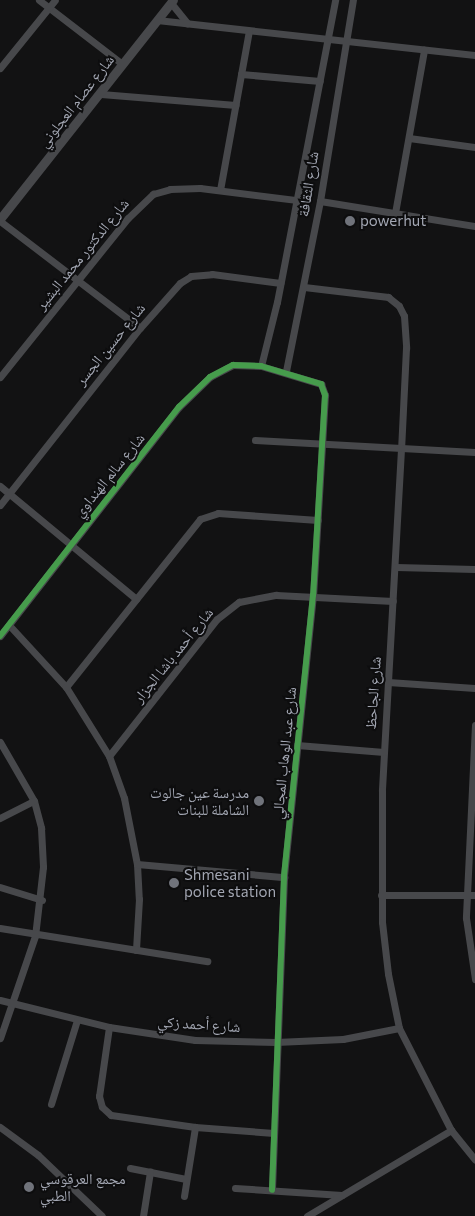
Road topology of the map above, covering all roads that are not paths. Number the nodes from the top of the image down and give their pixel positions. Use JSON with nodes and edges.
{"nodes":[{"id":1,"x":40,"y":0,"type":"edge"},
{"id":2,"x":55,"y":0,"type":"edge"},
{"id":3,"x":335,"y":0,"type":"edge"},
{"id":4,"x":353,"y":0,"type":"edge"},
{"id":5,"x":172,"y":2,"type":"edge"},
{"id":6,"x":49,"y":8,"type":"junction"},
{"id":7,"x":157,"y":20,"type":"junction"},
{"id":8,"x":187,"y":23,"type":"junction"},
{"id":9,"x":249,"y":31,"type":"junction"},
{"id":10,"x":328,"y":40,"type":"junction"},
{"id":11,"x":347,"y":42,"type":"junction"},
{"id":12,"x":424,"y":50,"type":"junction"},
{"id":13,"x":475,"y":55,"type":"edge"},
{"id":14,"x":122,"y":64,"type":"junction"},
{"id":15,"x":0,"y":68,"type":"edge"},
{"id":16,"x":241,"y":74,"type":"junction"},
{"id":17,"x":320,"y":81,"type":"junction"},
{"id":18,"x":100,"y":94,"type":"junction"},
{"id":19,"x":236,"y":105,"type":"junction"},
{"id":20,"x":409,"y":138,"type":"junction"},
{"id":21,"x":475,"y":147,"type":"edge"},
{"id":22,"x":220,"y":190,"type":"junction"},
{"id":23,"x":297,"y":200,"type":"junction"},
{"id":24,"x":320,"y":201,"type":"junction"},
{"id":25,"x":395,"y":213,"type":"junction"},
{"id":26,"x":0,"y":220,"type":"edge"},
{"id":27,"x":475,"y":226,"type":"edge"},
{"id":28,"x":77,"y":280,"type":"junction"},
{"id":29,"x":280,"y":283,"type":"junction"},
{"id":30,"x":304,"y":287,"type":"junction"},
{"id":31,"x":140,"y":328,"type":"junction"},
{"id":32,"x":261,"y":366,"type":"junction"},
{"id":33,"x":286,"y":371,"type":"junction"},
{"id":34,"x":0,"y":377,"type":"edge"},
{"id":35,"x":255,"y":440,"type":"dead end"},
{"id":36,"x":322,"y":444,"type":"junction"},
{"id":37,"x":401,"y":449,"type":"junction"},
{"id":38,"x":475,"y":452,"type":"edge"},
{"id":39,"x":0,"y":486,"type":"edge"},
{"id":40,"x":9,"y":493,"type":"junction"},
{"id":41,"x":0,"y":505,"type":"edge"},
{"id":42,"x":318,"y":520,"type":"junction"},
{"id":43,"x":70,"y":543,"type":"junction"},
{"id":44,"x":396,"y":567,"type":"junction"},
{"id":45,"x":475,"y":569,"type":"edge"},
{"id":46,"x":314,"y":595,"type":"junction"},
{"id":47,"x":136,"y":599,"type":"junction"},
{"id":48,"x":393,"y":601,"type":"junction"},
{"id":49,"x":9,"y":624,"type":"junction"},
{"id":50,"x":0,"y":636,"type":"edge"},
{"id":51,"x":388,"y":682,"type":"junction"},
{"id":52,"x":66,"y":687,"type":"junction"},
{"id":53,"x":475,"y":688,"type":"edge"},
{"id":54,"x":475,"y":725,"type":"edge"},
{"id":55,"x":0,"y":742,"type":"edge"},
{"id":56,"x":297,"y":745,"type":"junction"},
{"id":57,"x":384,"y":752,"type":"junction"},
{"id":58,"x":109,"y":756,"type":"junction"},
{"id":59,"x":34,"y":802,"type":"junction"},
{"id":60,"x":0,"y":818,"type":"edge"},
{"id":61,"x":138,"y":864,"type":"junction"},
{"id":62,"x":284,"y":877,"type":"junction"},
{"id":63,"x":0,"y":887,"type":"edge"},
{"id":64,"x":466,"y":894,"type":"junction"},
{"id":65,"x":381,"y":895,"type":"junction"},
{"id":66,"x":475,"y":895,"type":"edge"},
{"id":67,"x":42,"y":900,"type":"junction"},
{"id":68,"x":0,"y":928,"type":"edge"},
{"id":69,"x":35,"y":936,"type":"junction"},
{"id":70,"x":136,"y":950,"type":"junction"},
{"id":71,"x":207,"y":960,"type":"dead end"},
{"id":72,"x":475,"y":979,"type":"edge"},
{"id":73,"x":0,"y":1000,"type":"edge"},
{"id":74,"x":14,"y":1003,"type":"junction"},
{"id":75,"x":77,"y":1020,"type":"junction"},
{"id":76,"x":109,"y":1027,"type":"junction"},
{"id":77,"x":399,"y":1028,"type":"junction"},
{"id":78,"x":0,"y":1038,"type":"edge"},
{"id":79,"x":276,"y":1042,"type":"junction"},
{"id":80,"x":51,"y":1104,"type":"dead end"},
{"id":81,"x":0,"y":1127,"type":"edge"},
{"id":82,"x":195,"y":1127,"type":"junction"},
{"id":83,"x":451,"y":1130,"type":"junction"},
{"id":84,"x":274,"y":1133,"type":"junction"},
{"id":85,"x":475,"y":1160,"type":"edge"},
{"id":86,"x":130,"y":1168,"type":"dead end"},
{"id":87,"x":150,"y":1172,"type":"junction"},
{"id":88,"x":186,"y":1178,"type":"junction"},
{"id":89,"x":235,"y":1188,"type":"dead end"},
{"id":90,"x":272,"y":1190,"type":"junction"},
{"id":91,"x":184,"y":1196,"type":"dead end"},
{"id":92,"x":342,"y":1196,"type":"junction"},
{"id":93,"x":94,"y":1213,"type":"edge"},
{"id":94,"x":102,"y":1216,"type":"edge"},
{"id":95,"x":143,"y":1216,"type":"edge"},
{"id":96,"x":306,"y":1216,"type":"edge"}],
"edges":[{"from":1,"to":6,"type":"street"},
{"from":2,"to":6,"type":"street"},
{"from":3,"to":10,"type":"street","name":"شارع الثقافة"},
{"from":4,"to":11,"type":"street","name":"شارع الثقافة"},
{"from":5,"to":7,"type":"street","name":"شارع عصام العجلوني"},
{"from":5,"to":8,"type":"street"},
{"from":6,"to":14,"type":"street"},
{"from":6,"to":15,"type":"street"},
{"from":7,"to":8,"type":"street"},
{"from":7,"to":14,"type":"street","name":"شارع عصام العجلوني"},
{"from":8,"to":9,"type":"street"},
{"from":9,"to":10,"type":"street"},
{"from":9,"to":16,"type":"street"},
{"from":10,"to":11,"type":"street"},
{"from":10,"to":17,"type":"street","name":"شارع الثقافة"},
{"from":11,"to":12,"type":"street"},
{"from":11,"to":24,"type":"street","name":"شارع الثقافة"},
{"from":12,"to":13,"type":"street"},
{"from":12,"to":20,"type":"street"},
{"from":14,"to":18,"type":"street","name":"شارع عصام العجلوني"},
{"from":16,"to":17,"type":"street"},
{"from":16,"to":19,"type":"street"},
{"from":17,"to":23,"type":"street","name":"شارع الثقافة"},
{"from":18,"to":19,"type":"street"},
{"from":18,"to":26,"type":"street","name":"شارع عصام العجلوني"},
{"from":19,"to":22,"type":"street"},
{"from":20,"to":21,"type":"street"},
{"from":20,"to":25,"type":"street"},
{"from":22,"to":23,"type":"street","name":"شارع الدكتور محمد البشير"},
{"from":22,"to":28,"type":"street","name":"شارع الدكتور محمد البشير"},
{"from":23,"to":29,"type":"street","name":"شارع الثقافة"},
{"from":24,"to":25,"type":"street"},
{"from":24,"to":30,"type":"street","name":"شارع الثقافة"},
{"from":25,"to":27,"type":"street"},
{"from":26,"to":28,"type":"street"},
{"from":28,"to":31,"type":"street"},
{"from":28,"to":34,"type":"street","name":"شارع الدكتور محمد البشير"},
{"from":29,"to":31,"type":"street","name":"شارع حسين الجسر"},
{"from":29,"to":32,"type":"street","name":"شارع الثقافة"},
{"from":30,"to":33,"type":"street","name":"شارع الثقافة"},
{"from":30,"to":37,"type":"street","name":"شارع الجاحظ"},
{"from":31,"to":40,"type":"street","name":"شارع حسين الجسر"},
{"from":32,"to":33,"type":"street","name":"شارع عبد الوهاب المجالي"},
{"from":32,"to":43,"type":"street","name":"شارع سالم الهنداوي"},
{"from":33,"to":36,"type":"street","name":"شارع عبد الوهاب المجالي"},
{"from":35,"to":36,"type":"street"},
{"from":36,"to":37,"type":"street"},
{"from":36,"to":42,"type":"street","name":"شارع عبد الوهاب المجالي"},
{"from":37,"to":38,"type":"street"},
{"from":37,"to":44,"type":"street","name":"شارع الجاحظ"},
{"from":39,"to":40,"type":"street"},
{"from":40,"to":41,"type":"street","name":"شارع حسين الجسر"},
{"from":40,"to":43,"type":"street"},
{"from":42,"to":46,"type":"street","name":"شارع عبد الوهاب المجالي"},
{"from":42,"to":47,"type":"street"},
{"from":43,"to":47,"type":"street"},
{"from":43,"to":49,"type":"street","name":"شارع سالم الهنداوي"},
{"from":44,"to":45,"type":"street"},
{"from":44,"to":48,"type":"street","name":"شارع الجاحظ"},
{"from":46,"to":48,"type":"street","name":"شارع أحمد باشا الجزار"},
{"from":46,"to":56,"type":"street","name":"شارع عبد الوهاب المجالي"},
{"from":46,"to":58,"type":"street","name":"شارع أحمد باشا الجزار"},
{"from":47,"to":52,"type":"street"},
{"from":48,"to":51,"type":"street","name":"شارع الجاحظ"},
{"from":49,"to":50,"type":"street","name":"شارع سالم الهنداوي"},
{"from":49,"to":52,"type":"street"},
{"from":51,"to":53,"type":"street"},
{"from":51,"to":57,"type":"street","name":"شارع الجاحظ"},
{"from":52,"to":58,"type":"street"},
{"from":54,"to":64,"type":"street"},
{"from":55,"to":59,"type":"street"},
{"from":56,"to":57,"type":"street"},
{"from":56,"to":62,"type":"street","name":"شارع عبد الوهاب المجالي"},
{"from":57,"to":65,"type":"street","name":"شارع الجاحظ"},
{"from":58,"to":61,"type":"street"},
{"from":59,"to":60,"type":"street"},
{"from":59,"to":67,"type":"street"},
{"from":61,"to":62,"type":"street"},
{"from":61,"to":70,"type":"street"},
{"from":62,"to":79,"type":"street","name":"شارع عبد الوهاب المجالي"},
{"from":63,"to":67,"type":"street"},
{"from":64,"to":65,"type":"street"},
{"from":64,"to":66,"type":"street"},
{"from":64,"to":72,"type":"street"},
{"from":65,"to":77,"type":"street","name":"شارع الجاحظ"},
{"from":67,"to":69,"type":"street"},
{"from":68,"to":69,"type":"street"},
{"from":69,"to":70,"type":"street"},
{"from":69,"to":74,"type":"street"},
{"from":70,"to":71,"type":"street"},
{"from":73,"to":74,"type":"street","name":"شارع أحمد زكي"},
{"from":74,"to":75,"type":"street","name":"شارع أحمد زكي"},
{"from":74,"to":78,"type":"street"},
{"from":75,"to":76,"type":"street","name":"شارع أحمد زكي"},
{"from":75,"to":80,"type":"street"},
{"from":76,"to":79,"type":"street","name":"شارع أحمد زكي"},
{"from":76,"to":82,"type":"street"},
{"from":77,"to":79,"type":"street","name":"شارع أحمد زكي"},
{"from":77,"to":83,"type":"street","name":"شارع الجاحظ"},
{"from":79,"to":84,"type":"street","name":"شارع عبد الوهاب المجالي"},
{"from":81,"to":93,"type":"street"},
{"from":82,"to":84,"type":"street"},
{"from":82,"to":88,"type":"street"},
{"from":83,"to":85,"type":"street","name":"شارع الجاحظ"},
{"from":83,"to":92,"type":"street"},
{"from":84,"to":90,"type":"street","name":"شارع عبد الوهاب المجالي"},
{"from":86,"to":87,"type":"street"},
{"from":87,"to":88,"type":"street"},
{"from":87,"to":95,"type":"street"},
{"from":88,"to":91,"type":"street"},
{"from":89,"to":90,"type":"street"},
{"from":90,"to":92,"type":"street"},
{"from":92,"to":96,"type":"street"},
{"from":93,"to":94,"type":"street"}]}
